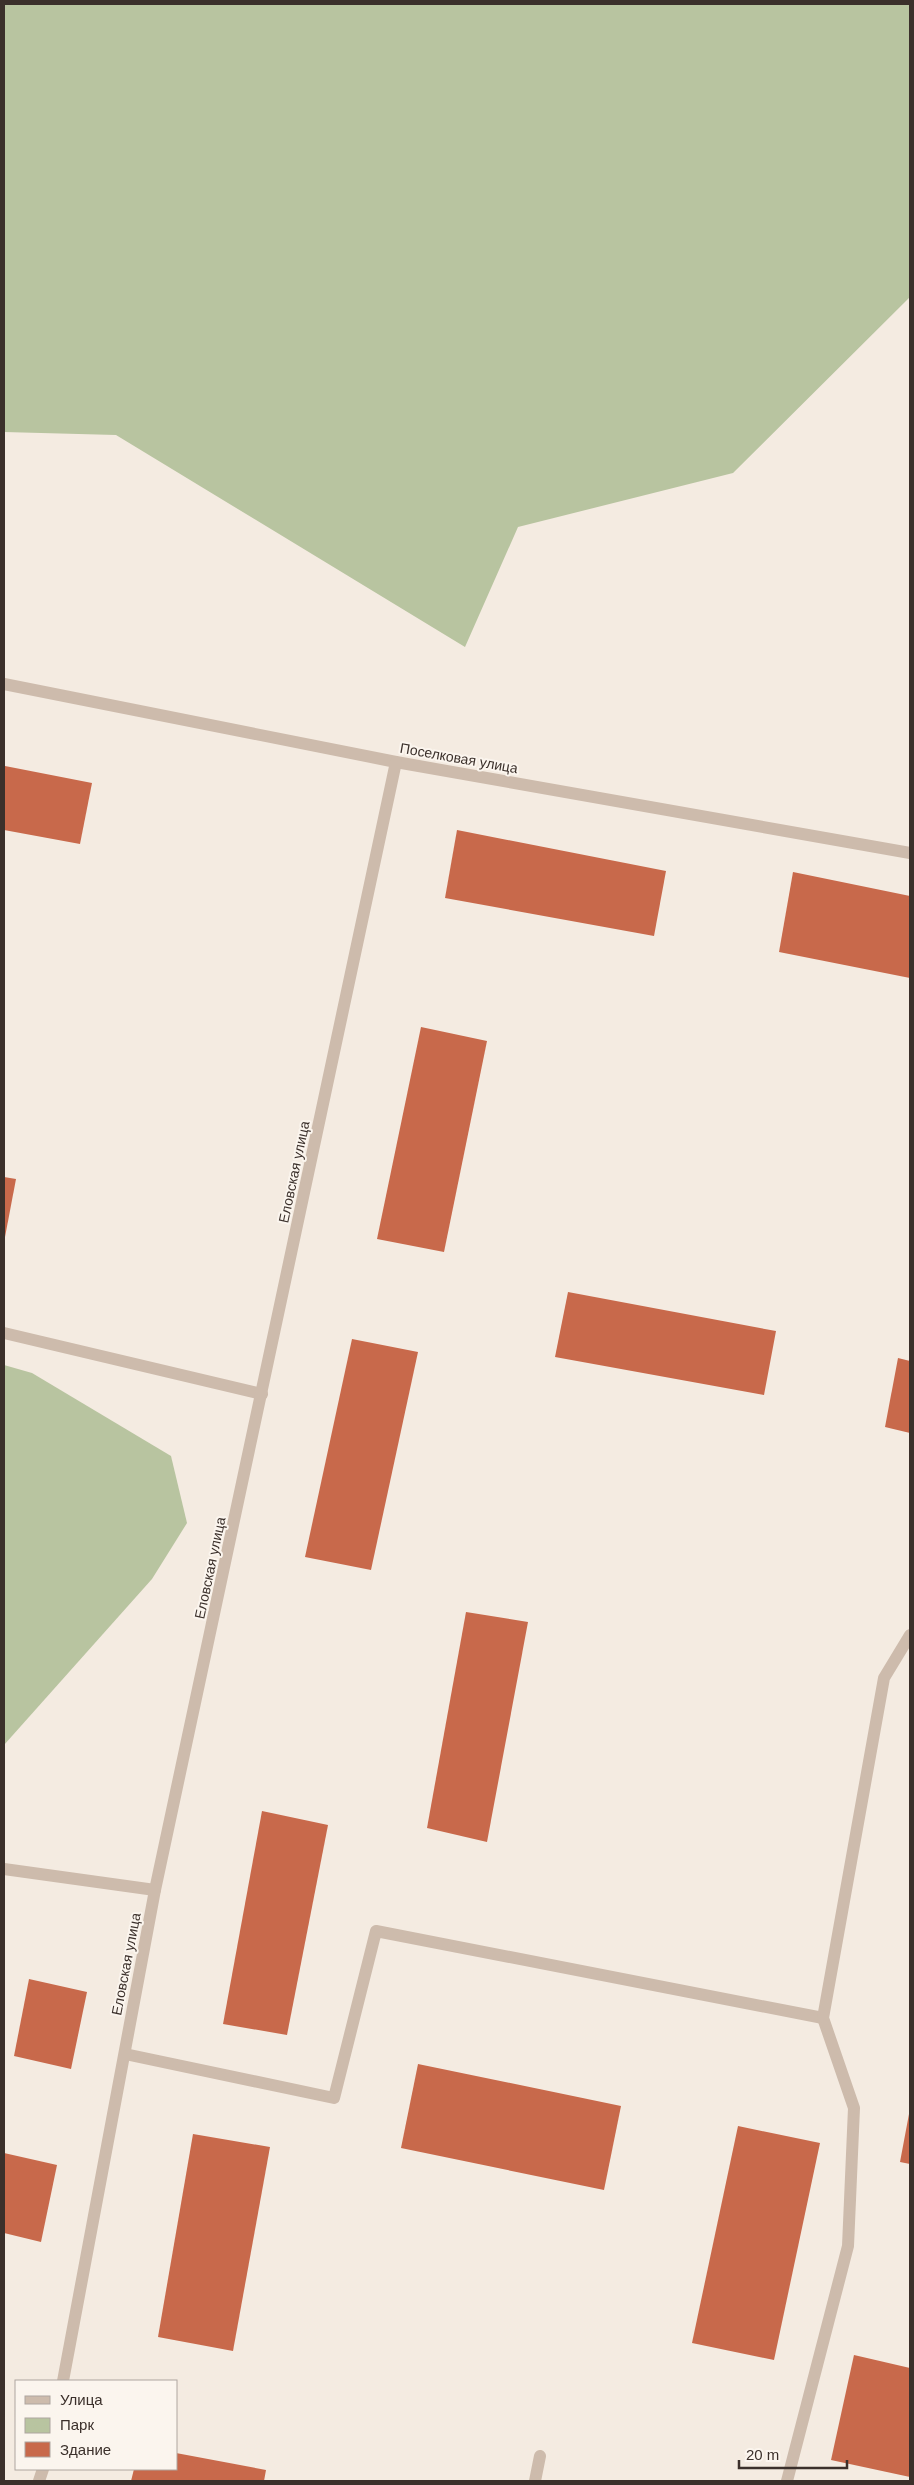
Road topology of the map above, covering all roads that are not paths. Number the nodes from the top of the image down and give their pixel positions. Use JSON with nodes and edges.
{"nodes":[{"id":1,"x":4,"y":684,"type":"edge"},
{"id":2,"x":396,"y":762,"type":"junction"},
{"id":3,"x":910,"y":853,"type":"edge"},
{"id":4,"x":4,"y":1333,"type":"edge"},
{"id":5,"x":262,"y":1394,"type":"junction"},
{"id":6,"x":910,"y":1635,"type":"edge"},
{"id":7,"x":4,"y":1869,"type":"edge"},
{"id":8,"x":155,"y":1890,"type":"junction"},
{"id":9,"x":823,"y":2018,"type":"junction"},
{"id":10,"x":124,"y":2054,"type":"junction"},
{"id":11,"x":63,"y":2380,"type":"edge"},
{"id":12,"x":540,"y":2456,"type":"dead end"},
{"id":13,"x":535,"y":2481,"type":"edge"},
{"id":14,"x":787,"y":2481,"type":"edge"}],
"edges":[{"from":1,"to":2,"type":"street","name":"Поселковая улица"},
{"from":2,"to":3,"type":"street","name":"Поселковая улица"},
{"from":2,"to":5,"type":"street","name":"Еловская улица"},
{"from":4,"to":5,"type":"street"},
{"from":5,"to":8,"type":"street","name":"Еловская улица"},
{"from":6,"to":9,"type":"street"},
{"from":7,"to":8,"type":"street"},
{"from":8,"to":10,"type":"street","name":"Еловская улица"},
{"from":9,"to":10,"type":"street"},
{"from":9,"to":14,"type":"street"},
{"from":10,"to":11,"type":"street","name":"Еловская улица"},
{"from":12,"to":13,"type":"street"}]}
